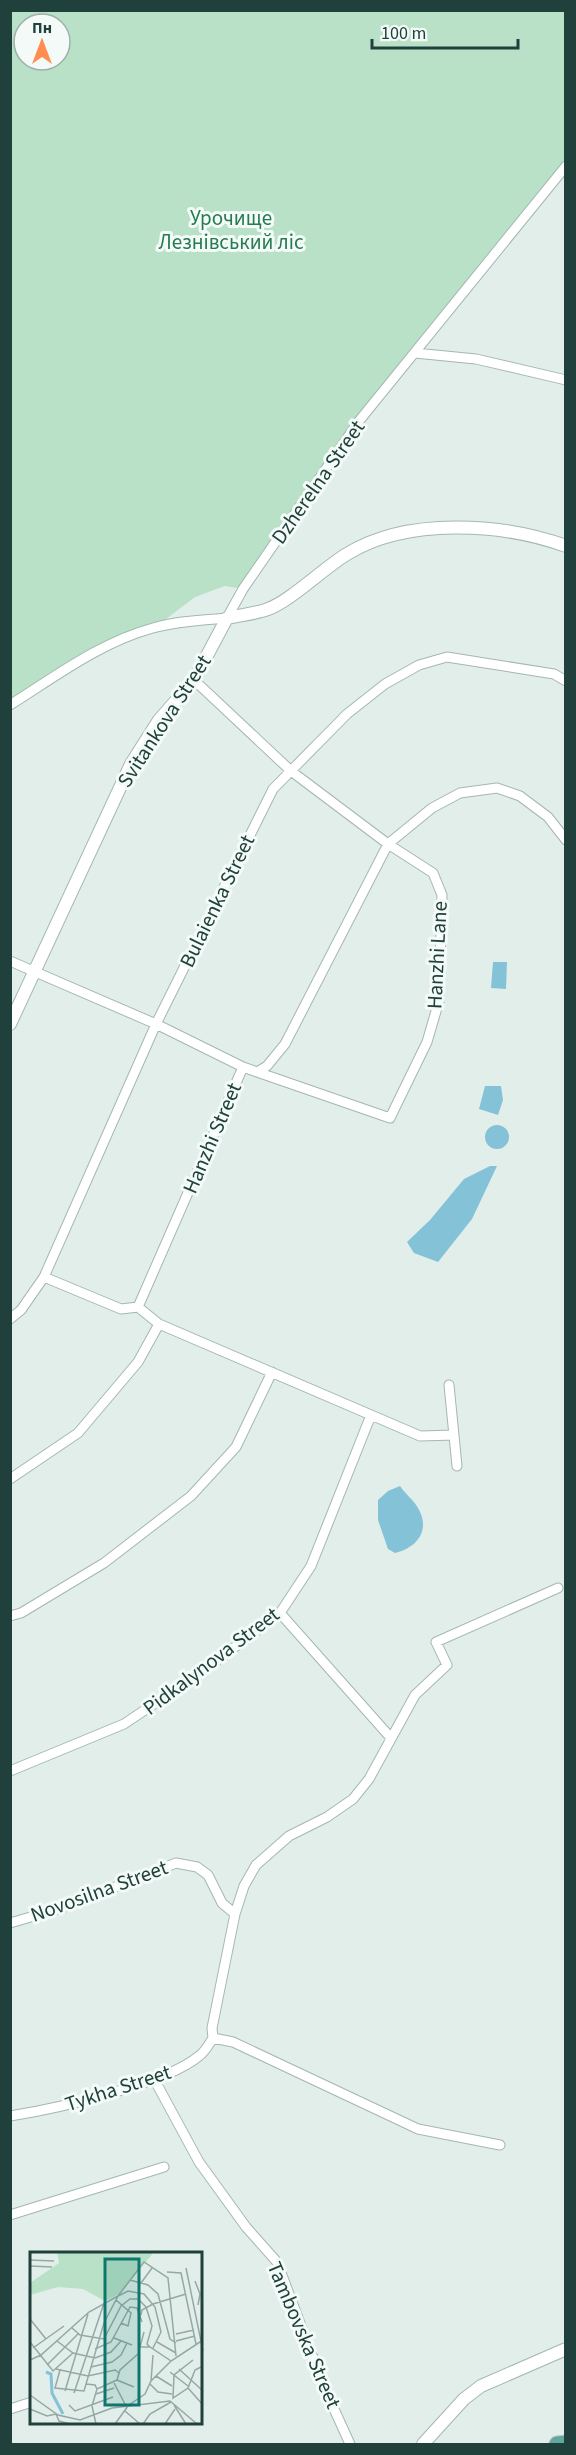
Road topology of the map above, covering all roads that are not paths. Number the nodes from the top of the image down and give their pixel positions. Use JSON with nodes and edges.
{"nodes":[{"id":1,"x":566,"y":166,"type":"edge"},
{"id":2,"x":415,"y":353,"type":"junction"},
{"id":3,"x":566,"y":380,"type":"edge"},
{"id":4,"x":566,"y":546,"type":"edge"},
{"id":5,"x":227,"y":618,"type":"junction"},
{"id":6,"x":194,"y":680,"type":"junction"},
{"id":7,"x":566,"y":681,"type":"edge"},
{"id":8,"x":10,"y":705,"type":"edge"},
{"id":9,"x":291,"y":771,"type":"junction"},
{"id":10,"x":566,"y":840,"type":"edge"},
{"id":11,"x":388,"y":844,"type":"junction"},
{"id":12,"x":10,"y":962,"type":"edge"},
{"id":13,"x":36,"y":972,"type":"junction"},
{"id":14,"x":10,"y":1024,"type":"edge"},
{"id":15,"x":156,"y":1024,"type":"junction"},
{"id":16,"x":243,"y":1067,"type":"junction"},
{"id":17,"x":257,"y":1072,"type":"junction"},
{"id":18,"x":44,"y":1277,"type":"junction"},
{"id":19,"x":138,"y":1307,"type":"junction"},
{"id":20,"x":10,"y":1319,"type":"edge"},
{"id":21,"x":159,"y":1324,"type":"junction"},
{"id":22,"x":272,"y":1372,"type":"junction"},
{"id":23,"x":449,"y":1385,"type":"dead end"},
{"id":24,"x":371,"y":1415,"type":"junction"},
{"id":25,"x":454,"y":1435,"type":"junction"},
{"id":26,"x":458,"y":1466,"type":"dead end"},
{"id":27,"x":10,"y":1479,"type":"edge"},
{"id":28,"x":558,"y":1588,"type":"dead end"},
{"id":29,"x":280,"y":1613,"type":"junction"},
{"id":30,"x":10,"y":1616,"type":"edge"},
{"id":31,"x":391,"y":1738,"type":"junction"},
{"id":32,"x":10,"y":1772,"type":"edge"},
{"id":33,"x":235,"y":1914,"type":"junction"},
{"id":34,"x":10,"y":1923,"type":"edge"},
{"id":35,"x":213,"y":2038,"type":"junction"},
{"id":36,"x":154,"y":2079,"type":"junction"},
{"id":37,"x":10,"y":2116,"type":"edge"},
{"id":38,"x":500,"y":2145,"type":"dead end"},
{"id":39,"x":164,"y":2167,"type":"dead end"},
{"id":40,"x":10,"y":2216,"type":"edge"},
{"id":41,"x":566,"y":2349,"type":"edge"},
{"id":42,"x":30,"y":2403,"type":"edge"},
{"id":43,"x":10,"y":2409,"type":"edge"},
{"id":44,"x":566,"y":2443,"type":"edge"},
{"id":45,"x":350,"y":2445,"type":"edge"},
{"id":46,"x":423,"y":2445,"type":"edge"},
{"id":47,"x":557,"y":2445,"type":"edge"}],
"edges":[{"from":1,"to":2,"type":"street","name":"Dzherelna Street"},
{"from":2,"to":3,"type":"street"},
{"from":2,"to":5,"type":"street","name":"Dzherelna Street"},
{"from":4,"to":5,"type":"street"},
{"from":5,"to":6,"type":"street","name":"Svitankova Street"},
{"from":5,"to":8,"type":"street"},
{"from":6,"to":9,"type":"street","name":"Hanzhi Lane"},
{"from":6,"to":13,"type":"street","name":"Svitankova Street"},
{"from":7,"to":9,"type":"street","name":"Bulaienka Street"},
{"from":9,"to":11,"type":"street","name":"Hanzhi Lane"},
{"from":9,"to":15,"type":"street","name":"Bulaienka Street"},
{"from":10,"to":11,"type":"street","name":"Hanzhi Street"},
{"from":11,"to":17,"type":"street","name":"Hanzhi Street"},
{"from":11,"to":17,"type":"street","name":"Hanzhi Lane"},
{"from":12,"to":13,"type":"street"},
{"from":13,"to":14,"type":"street","name":"Svitankova Street"},
{"from":13,"to":15,"type":"street"},
{"from":15,"to":16,"type":"street"},
{"from":15,"to":18,"type":"street","name":"Bulaienka Street"},
{"from":16,"to":17,"type":"street","name":"Hanzhi Street"},
{"from":16,"to":19,"type":"street","name":"Hanzhi Street"},
{"from":18,"to":19,"type":"street"},
{"from":18,"to":20,"type":"street","name":"Bulaienka Street"},
{"from":19,"to":21,"type":"street"},
{"from":21,"to":22,"type":"street"},
{"from":21,"to":27,"type":"street"},
{"from":22,"to":24,"type":"street"},
{"from":22,"to":30,"type":"street"},
{"from":23,"to":25,"type":"street"},
{"from":24,"to":25,"type":"street"},
{"from":24,"to":29,"type":"street","name":"Pidkalynova Street"},
{"from":25,"to":26,"type":"street"},
{"from":28,"to":31,"type":"street"},
{"from":29,"to":31,"type":"street"},
{"from":29,"to":32,"type":"street","name":"Pidkalynova Street"},
{"from":31,"to":33,"type":"street"},
{"from":33,"to":34,"type":"street","name":"Novosilna Street"},
{"from":33,"to":35,"type":"street"},
{"from":35,"to":36,"type":"street","name":"Tykha Street"},
{"from":35,"to":38,"type":"street"},
{"from":36,"to":37,"type":"street","name":"Tykha Street"},
{"from":36,"to":45,"type":"street","name":"Tambovska Street"},
{"from":39,"to":40,"type":"street"},
{"from":41,"to":46,"type":"street"},
{"from":42,"to":43,"type":"street"},
{"from":44,"to":47,"type":"main road"}]}
